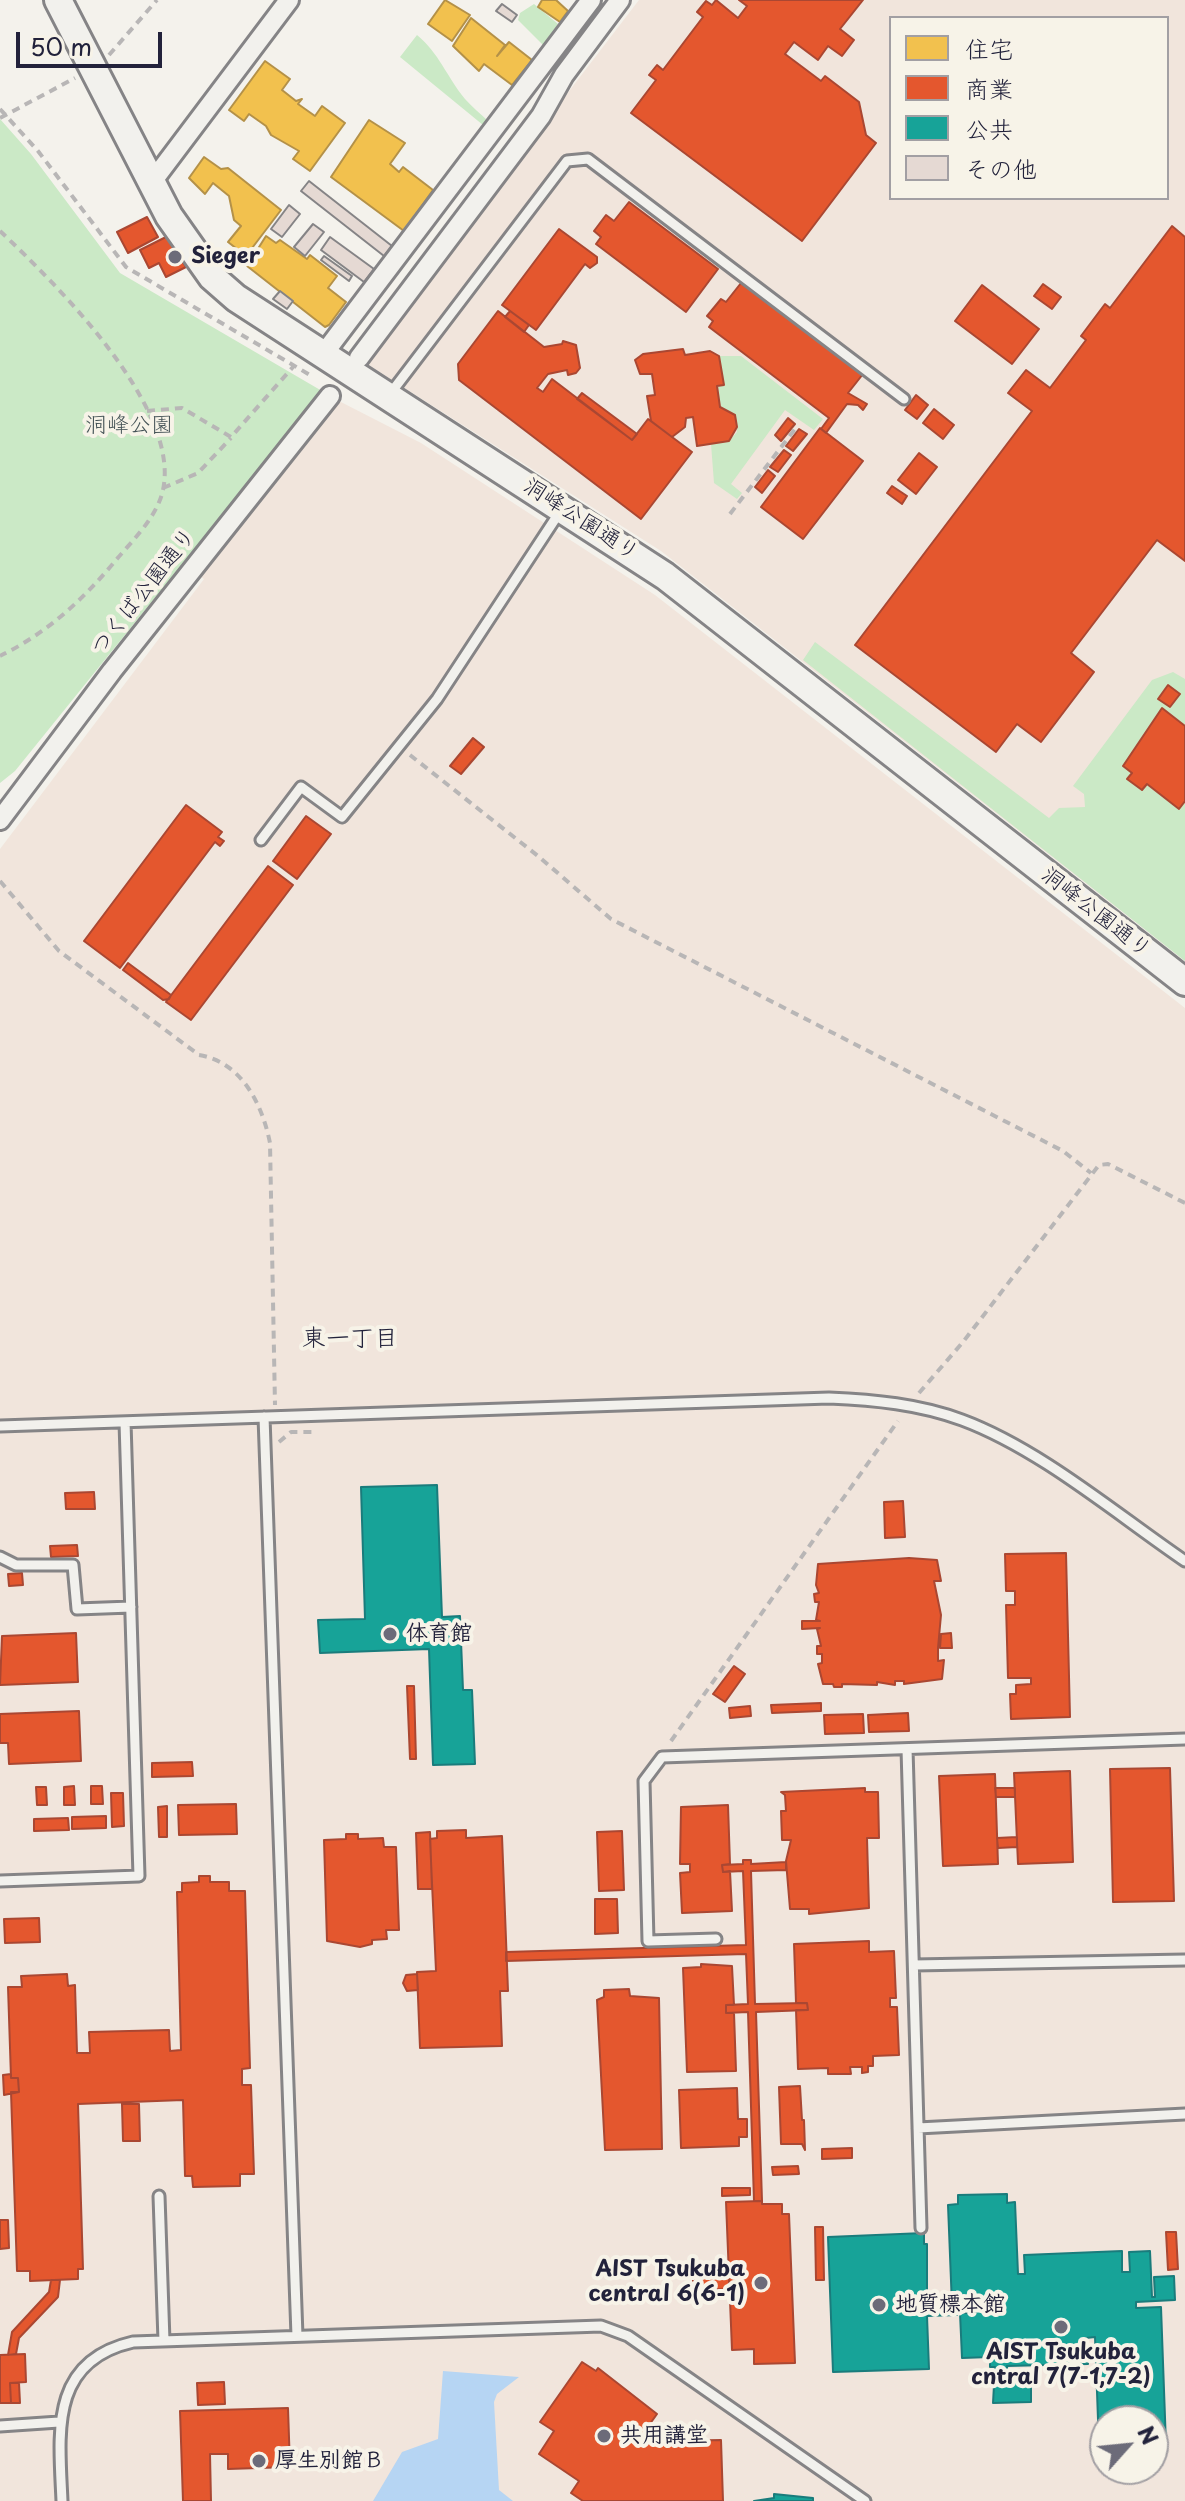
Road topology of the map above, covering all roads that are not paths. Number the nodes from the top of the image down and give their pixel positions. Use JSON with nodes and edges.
{"nodes":[{"id":1,"x":58,"y":0,"type":"edge"},
{"id":2,"x":289,"y":0,"type":"edge"},
{"id":3,"x":591,"y":0,"type":"edge"},
{"id":4,"x":620,"y":0,"type":"edge"},
{"id":5,"x":152,"y":182,"type":"junction"},
{"id":6,"x":359,"y":358,"type":"dead end"},
{"id":7,"x":320,"y":368,"type":"junction"},
{"id":8,"x":330,"y":396,"type":"dead end"},
{"id":9,"x":388,"y":397,"type":"junction"},
{"id":10,"x":904,"y":399,"type":"dead end"},
{"id":11,"x":562,"y":507,"type":"junction"},
{"id":12,"x":0,"y":820,"type":"edge"},
{"id":13,"x":261,"y":840,"type":"dead end"},
{"id":14,"x":1185,"y":982,"type":"edge"},
{"id":15,"x":264,"y":1417,"type":"junction"},
{"id":16,"x":125,"y":1422,"type":"junction"},
{"id":17,"x":0,"y":1426,"type":"edge"},
{"id":18,"x":1183,"y":1556,"type":"edge"},
{"id":19,"x":0,"y":1557,"type":"edge"},
{"id":20,"x":131,"y":1607,"type":"junction"},
{"id":21,"x":1185,"y":1739,"type":"edge"},
{"id":22,"x":907,"y":1749,"type":"junction"},
{"id":23,"x":0,"y":1881,"type":"edge"},
{"id":24,"x":716,"y":1939,"type":"dead end"},
{"id":25,"x":1185,"y":1960,"type":"edge"},
{"id":26,"x":914,"y":1965,"type":"junction"},
{"id":27,"x":1185,"y":2114,"type":"edge"},
{"id":28,"x":918,"y":2128,"type":"junction"},
{"id":29,"x":159,"y":2196,"type":"dead end"},
{"id":30,"x":921,"y":2228,"type":"dead end"},
{"id":31,"x":297,"y":2336,"type":"junction"},
{"id":32,"x":164,"y":2341,"type":"junction"},
{"id":33,"x":59,"y":2422,"type":"junction"},
{"id":34,"x":0,"y":2426,"type":"edge"},
{"id":35,"x":62,"y":2501,"type":"edge"},
{"id":36,"x":865,"y":2501,"type":"edge"}],
"edges":[{"from":1,"to":5,"type":"street","name":"洞峰公園通り"},
{"from":2,"to":5,"type":"street"},
{"from":3,"to":7,"type":"street"},
{"from":4,"to":6,"type":"street"},
{"from":5,"to":7,"type":"street","name":"洞峰公園通り"},
{"from":7,"to":9,"type":"street","name":"洞峰公園通り"},
{"from":8,"to":12,"type":"street","name":"つくば公園通り"},
{"from":9,"to":10,"type":"lane"},
{"from":9,"to":11,"type":"street","name":"洞峰公園通り"},
{"from":11,"to":13,"type":"lane"},
{"from":11,"to":14,"type":"street","name":"洞峰公園通り"},
{"from":15,"to":16,"type":"lane"},
{"from":15,"to":18,"type":"lane"},
{"from":15,"to":31,"type":"lane"},
{"from":16,"to":17,"type":"lane"},
{"from":16,"to":20,"type":"lane"},
{"from":19,"to":20,"type":"lane"},
{"from":20,"to":23,"type":"lane"},
{"from":21,"to":22,"type":"lane"},
{"from":22,"to":24,"type":"lane"},
{"from":22,"to":26,"type":"lane"},
{"from":25,"to":26,"type":"lane"},
{"from":26,"to":28,"type":"lane"},
{"from":27,"to":28,"type":"lane"},
{"from":28,"to":30,"type":"lane"},
{"from":29,"to":32,"type":"lane"},
{"from":31,"to":32,"type":"lane"},
{"from":31,"to":36,"type":"lane"},
{"from":32,"to":33,"type":"lane"},
{"from":33,"to":34,"type":"lane"},
{"from":33,"to":35,"type":"lane"}]}
